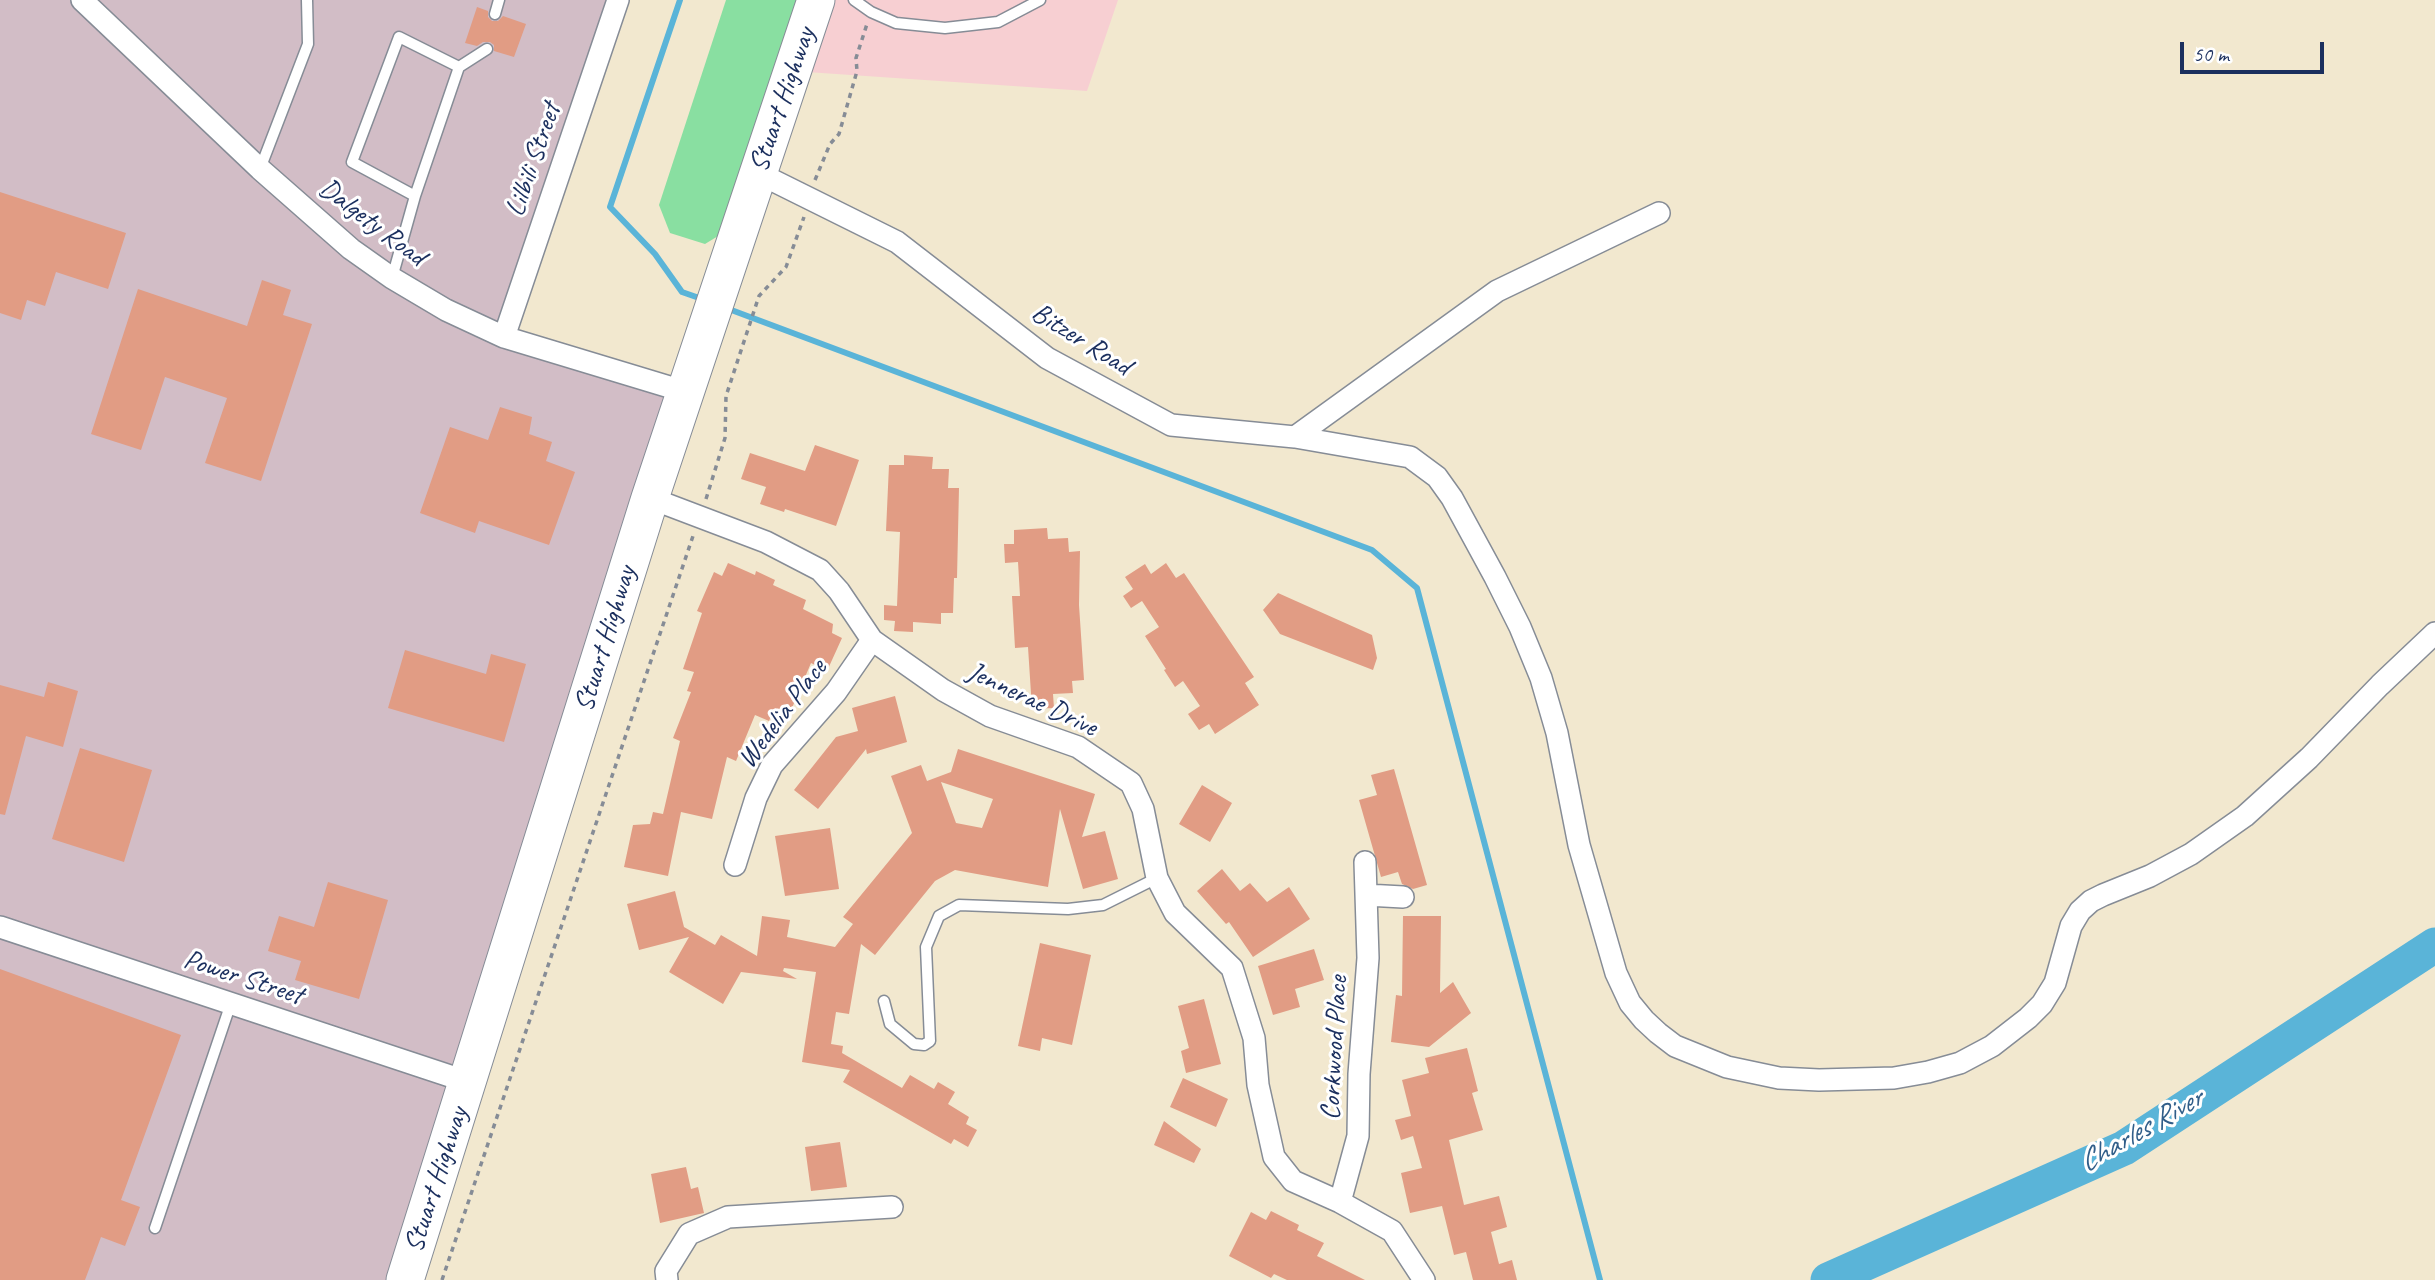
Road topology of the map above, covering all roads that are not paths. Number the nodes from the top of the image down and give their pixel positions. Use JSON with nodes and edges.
{"nodes":[{"id":1,"x":82,"y":0,"type":"edge"},
{"id":2,"x":307,"y":0,"type":"edge"},
{"id":3,"x":499,"y":0,"type":"edge"},
{"id":4,"x":816,"y":0,"type":"edge"},
{"id":5,"x":855,"y":0,"type":"edge"},
{"id":6,"x":1040,"y":0,"type":"edge"},
{"id":7,"x":613,"y":1,"type":"edge"},
{"id":8,"x":495,"y":14,"type":"dead end"},
{"id":9,"x":487,"y":49,"type":"dead end"},
{"id":10,"x":459,"y":67,"type":"junction"},
{"id":11,"x":260,"y":169,"type":"junction"},
{"id":12,"x":758,"y":173,"type":"junction"},
{"id":13,"x":415,"y":196,"type":"junction"},
{"id":14,"x":1659,"y":213,"type":"dead end"},
{"id":15,"x":392,"y":278,"type":"junction"},
{"id":16,"x":504,"y":337,"type":"junction"},
{"id":17,"x":686,"y":392,"type":"junction"},
{"id":18,"x":1294,"y":437,"type":"junction"},
{"id":19,"x":650,"y":498,"type":"junction"},
{"id":20,"x":2435,"y":633,"type":"edge"},
{"id":21,"x":872,"y":640,"type":"junction"},
{"id":22,"x":1364,"y":862,"type":"dead end"},
{"id":23,"x":735,"y":866,"type":"dead end"},
{"id":24,"x":1157,"y":878,"type":"junction"},
{"id":25,"x":1366,"y":895,"type":"junction"},
{"id":26,"x":1403,"y":897,"type":"dead end"},
{"id":27,"x":0,"y":927,"type":"edge"},
{"id":28,"x":884,"y":1001,"type":"dead end"},
{"id":29,"x":231,"y":1003,"type":"junction"},
{"id":30,"x":468,"y":1082,"type":"junction"},
{"id":31,"x":1340,"y":1202,"type":"junction"},
{"id":32,"x":892,"y":1207,"type":"dead end"},
{"id":33,"x":156,"y":1228,"type":"dead end"},
{"id":34,"x":405,"y":1280,"type":"edge"},
{"id":35,"x":667,"y":1280,"type":"edge"},
{"id":36,"x":1424,"y":1280,"type":"edge"}],
"edges":[{"from":1,"to":11,"type":"street","name":"Dalgety Road"},
{"from":2,"to":11,"type":"lane"},
{"from":3,"to":8,"type":"lane"},
{"from":4,"to":12,"type":"highway","name":"Stuart Highway"},
{"from":5,"to":6,"type":"lane"},
{"from":7,"to":16,"type":"street","name":"Lilbili Street"},
{"from":9,"to":10,"type":"lane"},
{"from":10,"to":13,"type":"lane"},
{"from":10,"to":13,"type":"lane"},
{"from":11,"to":15,"type":"street","name":"Dalgety Road"},
{"from":12,"to":17,"type":"highway","name":"Stuart Highway"},
{"from":12,"to":18,"type":"street","name":"Bitzer Road"},
{"from":13,"to":15,"type":"lane"},
{"from":14,"to":18,"type":"street"},
{"from":15,"to":16,"type":"street","name":"Dalgety Road"},
{"from":16,"to":17,"type":"street","name":"Dalgety Road"},
{"from":17,"to":19,"type":"highway","name":"Stuart Highway"},
{"from":18,"to":20,"type":"street","name":"Bitzer Road"},
{"from":19,"to":21,"type":"street","name":"Jennerae Drive"},
{"from":19,"to":30,"type":"highway","name":"Stuart Highway"},
{"from":21,"to":23,"type":"street","name":"Wedelia Place"},
{"from":21,"to":24,"type":"street","name":"Jennerae Drive"},
{"from":22,"to":25,"type":"street","name":"Corkwood Place"},
{"from":24,"to":28,"type":"lane"},
{"from":24,"to":31,"type":"street","name":"Jennerae Drive"},
{"from":25,"to":26,"type":"street"},
{"from":25,"to":31,"type":"street","name":"Corkwood Place"},
{"from":27,"to":29,"type":"street","name":"Power Street"},
{"from":29,"to":30,"type":"street","name":"Power Street"},
{"from":29,"to":33,"type":"lane"},
{"from":30,"to":34,"type":"highway","name":"Stuart Highway"},
{"from":31,"to":36,"type":"street","name":"Jennerae Drive"},
{"from":32,"to":35,"type":"street"}]}
